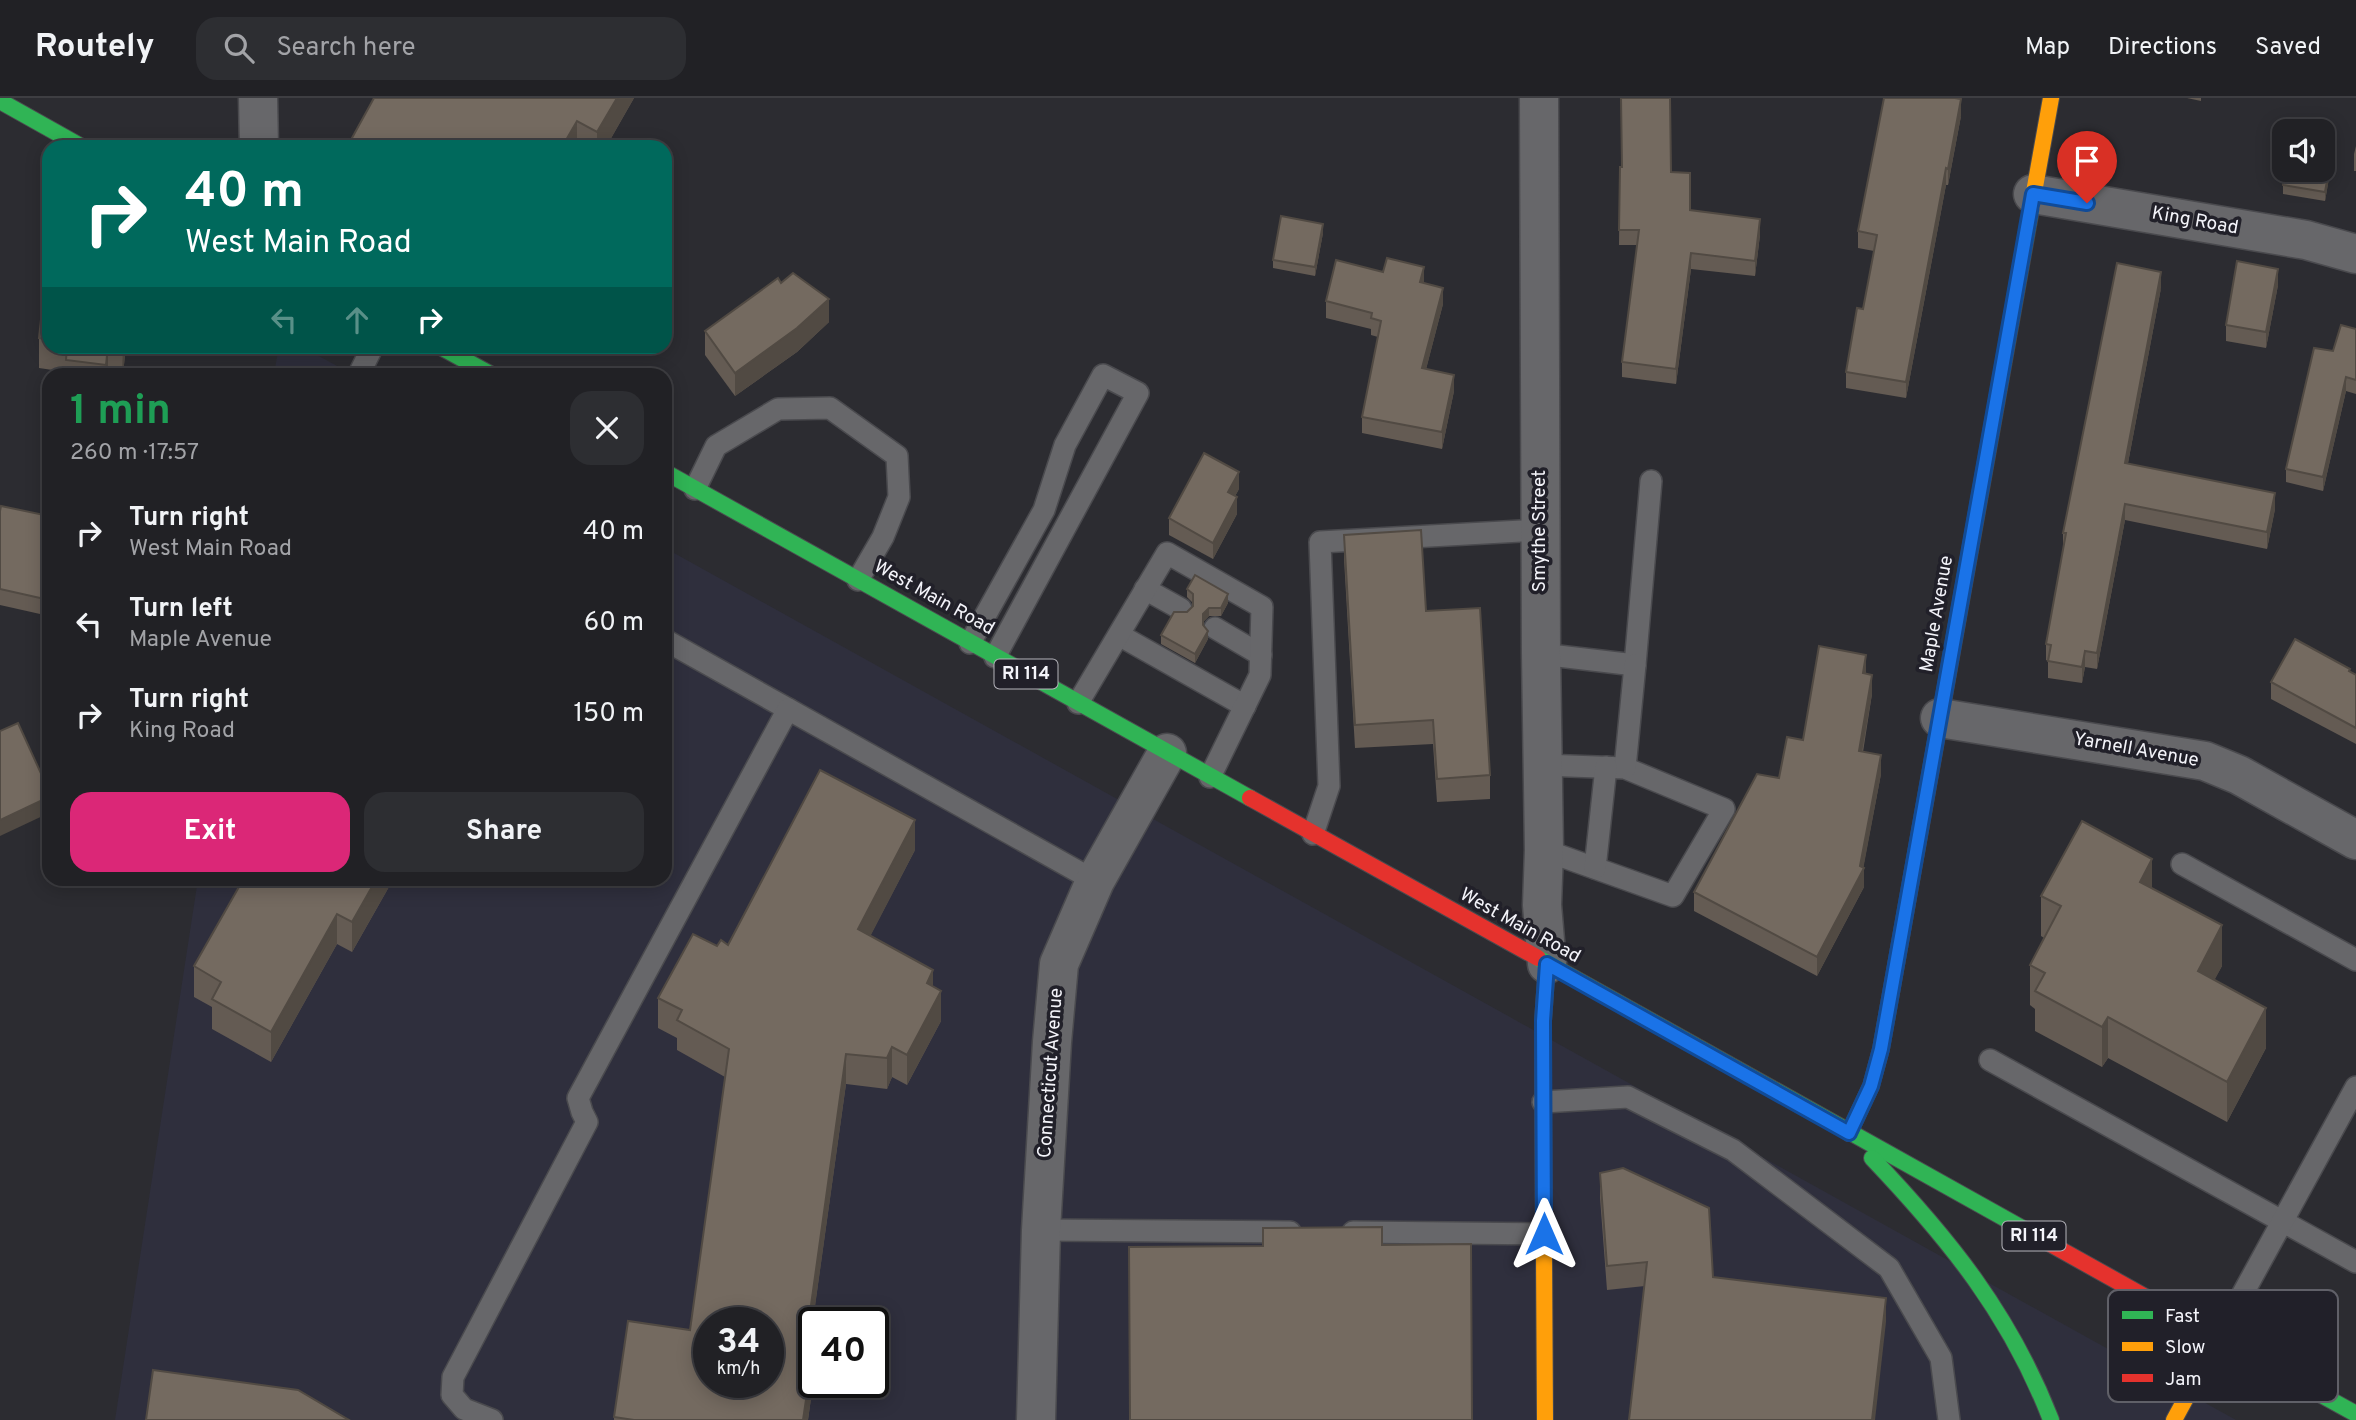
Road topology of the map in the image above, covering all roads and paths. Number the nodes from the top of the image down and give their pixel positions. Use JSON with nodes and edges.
{"nodes":[{"id":1,"x":258,"y":98,"type":"edge"},
{"id":2,"x":1539,"y":98,"type":"edge"},
{"id":3,"x":2051,"y":98,"type":"edge"},
{"id":4,"x":0,"y":101,"type":"edge"},
{"id":5,"x":70,"y":140,"type":"edge"},
{"id":6,"x":259,"y":140,"type":"edge"},
{"id":7,"x":2033,"y":194,"type":"junction"},
{"id":8,"x":2356,"y":254,"type":"edge"},
{"id":9,"x":454,"y":354,"type":"edge"},
{"id":10,"x":479,"y":368,"type":"edge"},
{"id":11,"x":672,"y":476,"type":"edge"},
{"id":12,"x":1651,"y":481,"type":"dead end"},
{"id":13,"x":695,"y":489,"type":"junction"},
{"id":14,"x":1541,"y":530,"type":"junction"},
{"id":15,"x":858,"y":580,"type":"junction"},
{"id":16,"x":1145,"y":589,"type":"junction"},
{"id":17,"x":1181,"y":609,"type":"edge"},
{"id":18,"x":1215,"y":628,"type":"dead end"},
{"id":19,"x":1119,"y":635,"type":"junction"},
{"id":20,"x":970,"y":643,"type":"junction"},
{"id":21,"x":672,"y":644,"type":"edge"},
{"id":22,"x":1541,"y":654,"type":"junction"},
{"id":23,"x":1261,"y":655,"type":"junction"},
{"id":24,"x":995,"y":657,"type":"junction"},
{"id":25,"x":1635,"y":665,"type":"junction"},
{"id":26,"x":1078,"y":703,"type":"junction"},
{"id":27,"x":1245,"y":706,"type":"junction"},
{"id":28,"x":788,"y":709,"type":"junction"},
{"id":29,"x":1940,"y":718,"type":"junction"},
{"id":30,"x":1167,"y":753,"type":"junction"},
{"id":31,"x":1542,"y":765,"type":"junction"},
{"id":32,"x":1615,"y":768,"type":"junction"},
{"id":33,"x":1210,"y":777,"type":"junction"},
{"id":34,"x":1313,"y":834,"type":"junction"},
{"id":35,"x":2356,"y":840,"type":"edge"},
{"id":36,"x":1544,"y":850,"type":"junction"},
{"id":37,"x":2182,"y":864,"type":"dead end"},
{"id":38,"x":1595,"y":869,"type":"junction"},
{"id":39,"x":1096,"y":881,"type":"junction"},
{"id":40,"x":2356,"y":960,"type":"edge"},
{"id":41,"x":1547,"y":964,"type":"junction"},
{"id":42,"x":1990,"y":1059,"type":"dead end"},
{"id":43,"x":2356,"y":1087,"type":"edge"},
{"id":44,"x":1543,"y":1102,"type":"junction"},
{"id":45,"x":1849,"y":1133,"type":"junction"},
{"id":46,"x":2283,"y":1221,"type":"junction"},
{"id":47,"x":1041,"y":1230,"type":"junction"},
{"id":48,"x":1313,"y":1232,"type":"edge"},
{"id":49,"x":1339,"y":1232,"type":"edge"},
{"id":50,"x":1544,"y":1234,"type":"junction"},
{"id":51,"x":2356,"y":1262,"type":"edge"},
{"id":52,"x":2130,"y":1290,"type":"edge"},
{"id":53,"x":2245,"y":1290,"type":"edge"},
{"id":54,"x":2184,"y":1402,"type":"edge"},
{"id":55,"x":2334,"y":1402,"type":"edge"},
{"id":56,"x":2356,"y":1414,"type":"edge"},
{"id":57,"x":492,"y":1420,"type":"edge"},
{"id":58,"x":1036,"y":1420,"type":"edge"},
{"id":59,"x":1545,"y":1420,"type":"edge"},
{"id":60,"x":1949,"y":1420,"type":"edge"},
{"id":61,"x":2051,"y":1420,"type":"edge"},
{"id":62,"x":2174,"y":1420,"type":"edge"}],
"edges":[{"from":1,"to":6,"type":"street"},
{"from":2,"to":14,"type":"street","name":"Smythe Street"},
{"from":3,"to":7,"type":"main road","name":"Maple Avenue"},
{"from":4,"to":5,"type":"main road"},
{"from":7,"to":8,"type":"street","name":"King Road"},
{"from":7,"to":29,"type":"main road","name":"Maple Avenue"},
{"from":9,"to":10,"type":"main road"},
{"from":11,"to":13,"type":"main road","name":"West Main Road","number":"RI 114"},
{"from":12,"to":25,"type":"lane"},
{"from":13,"to":15,"type":"main road","name":"West Main Road","number":"RI 114"},
{"from":13,"to":15,"type":"lane"},
{"from":14,"to":22,"type":"street","name":"Smythe Street"},
{"from":14,"to":34,"type":"lane"},
{"from":15,"to":20,"type":"main road","name":"West Main Road","number":"RI 114"},
{"from":16,"to":17,"type":"lane"},
{"from":16,"to":19,"type":"lane"},
{"from":16,"to":23,"type":"lane"},
{"from":18,"to":23,"type":"lane"},
{"from":19,"to":26,"type":"lane"},
{"from":19,"to":27,"type":"lane"},
{"from":20,"to":24,"type":"main road","name":"West Main Road","number":"RI 114"},
{"from":20,"to":24,"type":"lane"},
{"from":21,"to":28,"type":"lane"},
{"from":22,"to":25,"type":"lane"},
{"from":22,"to":31,"type":"street","name":"Smythe Street"},
{"from":23,"to":27,"type":"lane"},
{"from":24,"to":26,"type":"main road","name":"West Main Road","number":"RI 114"},
{"from":25,"to":32,"type":"lane"},
{"from":26,"to":30,"type":"main road","name":"West Main Road","number":"RI 114"},
{"from":27,"to":33,"type":"lane"},
{"from":28,"to":39,"type":"lane"},
{"from":28,"to":57,"type":"lane"},
{"from":29,"to":35,"type":"street","name":"Yarnell Avenue"},
{"from":29,"to":45,"type":"main road","name":"Maple Avenue"},
{"from":30,"to":33,"type":"main road","name":"West Main Road","number":"RI 114"},
{"from":30,"to":39,"type":"street","name":"Connecticut Avenue"},
{"from":31,"to":32,"type":"lane"},
{"from":31,"to":36,"type":"street","name":"Smythe Street"},
{"from":32,"to":38,"type":"lane"},
{"from":32,"to":38,"type":"lane"},
{"from":33,"to":34,"type":"main road","name":"West Main Road","number":"RI 114"},
{"from":34,"to":41,"type":"main road","name":"West Main Road","number":"RI 114"},
{"from":36,"to":38,"type":"lane"},
{"from":36,"to":41,"type":"street","name":"Smythe Street"},
{"from":37,"to":40,"type":"lane"},
{"from":39,"to":47,"type":"street","name":"Connecticut Avenue"},
{"from":41,"to":44,"type":"main road"},
{"from":41,"to":45,"type":"main road","name":"West Main Road","number":"RI 114"},
{"from":42,"to":46,"type":"lane"},
{"from":43,"to":46,"type":"lane"},
{"from":44,"to":50,"type":"main road"},
{"from":44,"to":60,"type":"lane"},
{"from":45,"to":52,"type":"main road","name":"West Main Road","number":"RI 114"},
{"from":45,"to":61,"type":"main road"},
{"from":46,"to":51,"type":"lane"},
{"from":46,"to":53,"type":"lane"},
{"from":47,"to":48,"type":"lane"},
{"from":47,"to":58,"type":"street","name":"Connecticut Avenue"},
{"from":49,"to":50,"type":"lane"},
{"from":50,"to":59,"type":"main road"},
{"from":54,"to":62,"type":"main road"},
{"from":55,"to":56,"type":"main road","name":"West Main Road","number":"RI 114"}]}
